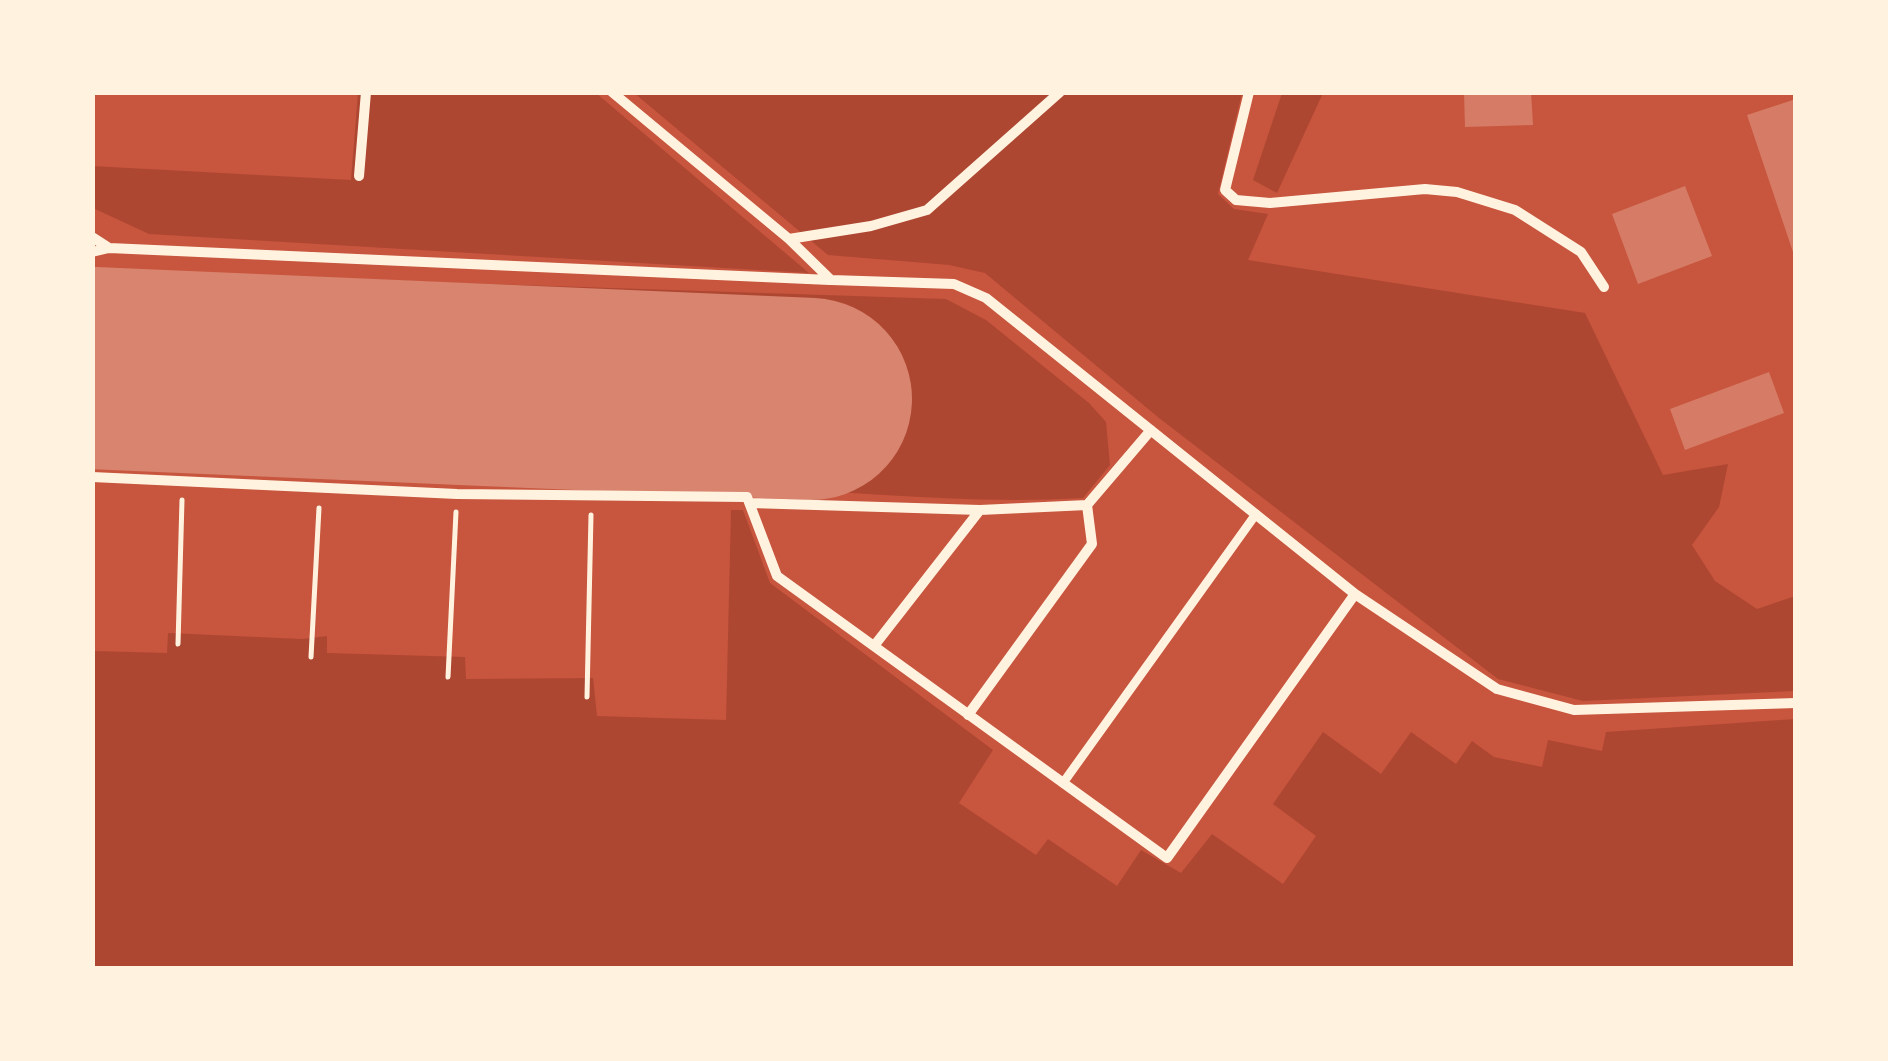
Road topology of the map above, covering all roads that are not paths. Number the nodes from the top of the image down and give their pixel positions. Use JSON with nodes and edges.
{"nodes":[{"id":1,"x":366,"y":92,"type":"edge"},
{"id":2,"x":612,"y":92,"type":"edge"},
{"id":3,"x":1060,"y":92,"type":"edge"},
{"id":4,"x":1249,"y":92,"type":"edge"},
{"id":5,"x":359,"y":176,"type":"dead end"},
{"id":6,"x":92,"y":237,"type":"edge"},
{"id":7,"x":788,"y":239,"type":"junction"},
{"id":8,"x":109,"y":248,"type":"junction"},
{"id":9,"x":92,"y":252,"type":"edge"},
{"id":10,"x":831,"y":280,"type":"junction"},
{"id":11,"x":1604,"y":287,"type":"dead end"},
{"id":12,"x":1152,"y":430,"type":"junction"},
{"id":13,"x":92,"y":477,"type":"edge"},
{"id":14,"x":750,"y":503,"type":"junction"},
{"id":15,"x":1087,"y":505,"type":"junction"},
{"id":16,"x":980,"y":510,"type":"junction"},
{"id":17,"x":1256,"y":514,"type":"junction"},
{"id":18,"x":1355,"y":594,"type":"junction"},
{"id":19,"x":874,"y":646,"type":"junction"},
{"id":20,"x":1796,"y":703,"type":"edge"},
{"id":21,"x":968,"y":714,"type":"junction"},
{"id":22,"x":1063,"y":783,"type":"junction"}],
"edges":[{"from":1,"to":5,"type":"street"},
{"from":2,"to":7,"type":"street"},
{"from":3,"to":7,"type":"street"},
{"from":4,"to":11,"type":"street"},
{"from":6,"to":8,"type":"street"},
{"from":7,"to":10,"type":"street"},
{"from":8,"to":9,"type":"street"},
{"from":8,"to":10,"type":"street"},
{"from":10,"to":12,"type":"street"},
{"from":12,"to":15,"type":"street"},
{"from":12,"to":17,"type":"street"},
{"from":13,"to":14,"type":"street"},
{"from":14,"to":16,"type":"street"},
{"from":14,"to":19,"type":"street"},
{"from":15,"to":16,"type":"street"},
{"from":15,"to":21,"type":"street"},
{"from":16,"to":19,"type":"street"},
{"from":17,"to":18,"type":"street"},
{"from":17,"to":22,"type":"street"},
{"from":18,"to":20,"type":"street"},
{"from":18,"to":22,"type":"street"},
{"from":19,"to":21,"type":"street"},
{"from":21,"to":22,"type":"street"}]}
